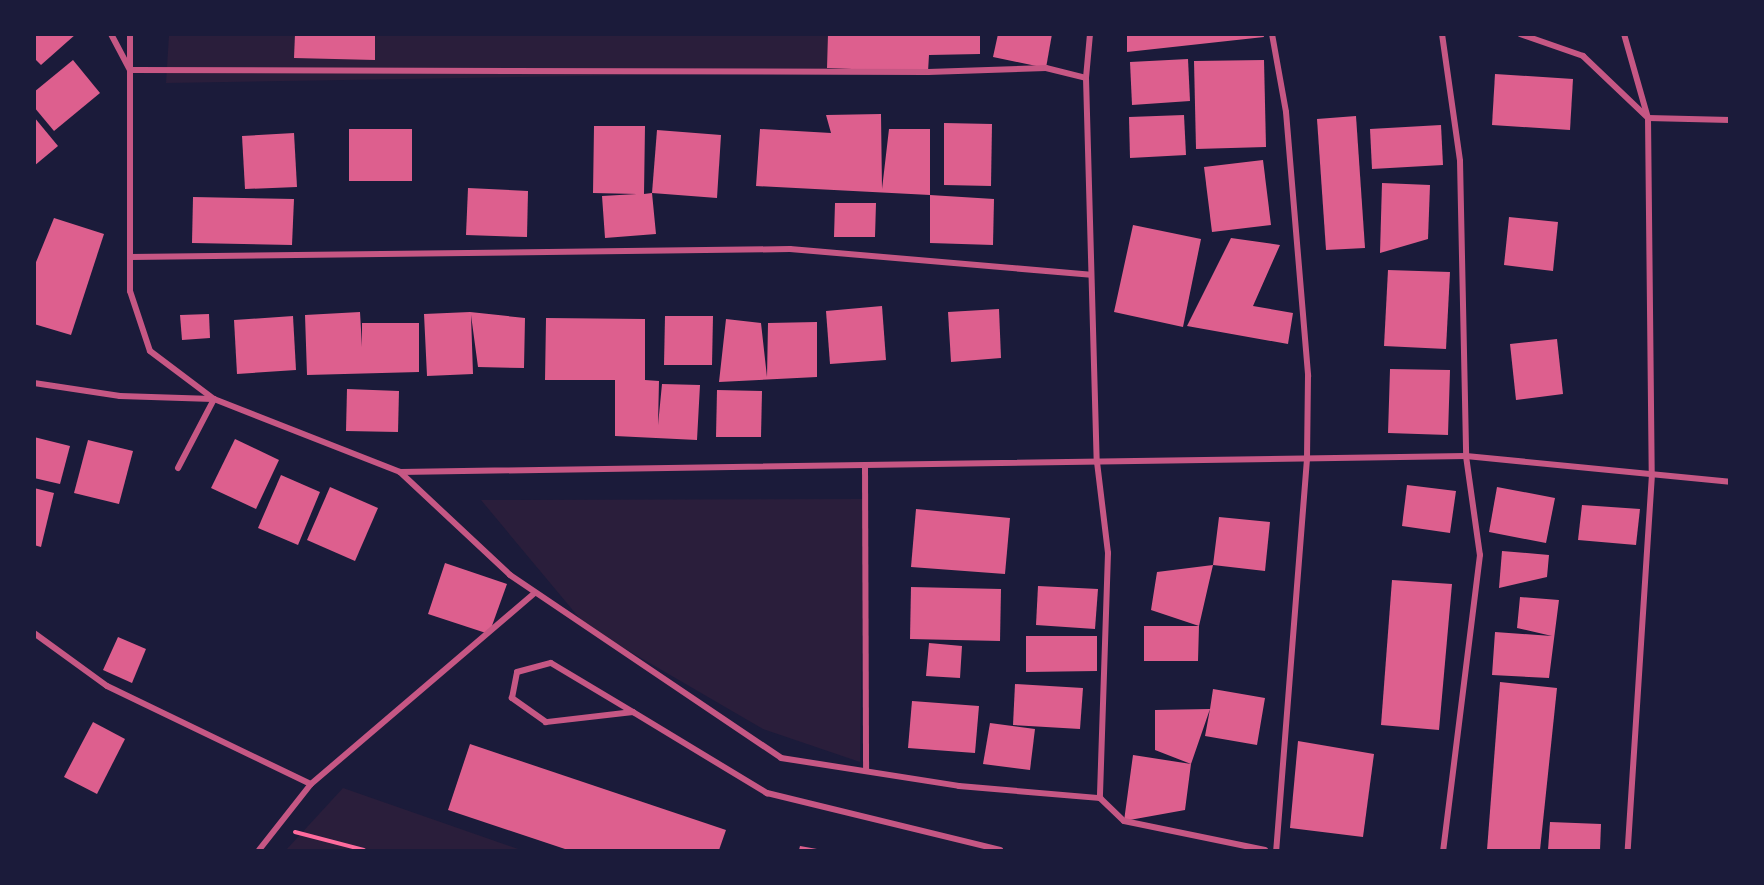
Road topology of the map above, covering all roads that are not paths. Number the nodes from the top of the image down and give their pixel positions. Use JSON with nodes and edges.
{"nodes":[{"id":1,"x":111,"y":34,"type":"edge"},
{"id":2,"x":130,"y":34,"type":"edge"},
{"id":3,"x":1090,"y":34,"type":"edge"},
{"id":4,"x":1272,"y":34,"type":"edge"},
{"id":5,"x":1442,"y":34,"type":"edge"},
{"id":6,"x":1520,"y":34,"type":"edge"},
{"id":7,"x":1624,"y":34,"type":"edge"},
{"id":8,"x":130,"y":70,"type":"junction"},
{"id":9,"x":1086,"y":78,"type":"junction"},
{"id":10,"x":1648,"y":118,"type":"junction"},
{"id":11,"x":1730,"y":120,"type":"edge"},
{"id":12,"x":130,"y":257,"type":"junction"},
{"id":13,"x":1091,"y":275,"type":"junction"},
{"id":14,"x":34,"y":382,"type":"edge"},
{"id":15,"x":214,"y":399,"type":"junction"},
{"id":16,"x":1466,"y":456,"type":"junction"},
{"id":17,"x":1307,"y":459,"type":"junction"},
{"id":18,"x":1097,"y":462,"type":"junction"},
{"id":19,"x":865,"y":465,"type":"junction"},
{"id":20,"x":178,"y":468,"type":"dead end"},
{"id":21,"x":400,"y":472,"type":"junction"},
{"id":22,"x":1652,"y":474,"type":"junction"},
{"id":23,"x":1730,"y":482,"type":"edge"},
{"id":24,"x":535,"y":593,"type":"junction"},
{"id":25,"x":34,"y":633,"type":"edge"},
{"id":26,"x":633,"y":712,"type":"junction"},
{"id":27,"x":866,"y":771,"type":"junction"},
{"id":28,"x":311,"y":784,"type":"junction"},
{"id":29,"x":1100,"y":798,"type":"junction"},
{"id":30,"x":259,"y":850,"type":"edge"},
{"id":31,"x":1000,"y":850,"type":"edge"},
{"id":32,"x":1266,"y":850,"type":"edge"},
{"id":33,"x":1276,"y":850,"type":"edge"},
{"id":34,"x":1443,"y":850,"type":"edge"},
{"id":35,"x":1628,"y":850,"type":"edge"}],
"edges":[{"from":1,"to":8,"type":"street"},
{"from":2,"to":8,"type":"street"},
{"from":3,"to":9,"type":"street"},
{"from":4,"to":17,"type":"street"},
{"from":5,"to":16,"type":"street"},
{"from":6,"to":10,"type":"street"},
{"from":7,"to":10,"type":"street"},
{"from":8,"to":9,"type":"street"},
{"from":8,"to":12,"type":"street"},
{"from":9,"to":13,"type":"street"},
{"from":10,"to":11,"type":"street"},
{"from":10,"to":22,"type":"street"},
{"from":12,"to":13,"type":"street"},
{"from":12,"to":15,"type":"street"},
{"from":13,"to":18,"type":"street"},
{"from":14,"to":15,"type":"street"},
{"from":15,"to":20,"type":"street"},
{"from":15,"to":21,"type":"street"},
{"from":16,"to":17,"type":"street"},
{"from":16,"to":22,"type":"street"},
{"from":16,"to":34,"type":"street"},
{"from":17,"to":18,"type":"street"},
{"from":17,"to":33,"type":"street"},
{"from":18,"to":19,"type":"street"},
{"from":18,"to":29,"type":"street"},
{"from":19,"to":21,"type":"street"},
{"from":19,"to":27,"type":"street"},
{"from":21,"to":24,"type":"street"},
{"from":22,"to":23,"type":"street"},
{"from":22,"to":35,"type":"street"},
{"from":24,"to":27,"type":"street"},
{"from":24,"to":28,"type":"street"},
{"from":25,"to":28,"type":"street"},
{"from":26,"to":26,"type":"street"},
{"from":26,"to":31,"type":"street"},
{"from":27,"to":29,"type":"street"},
{"from":28,"to":30,"type":"street"},
{"from":29,"to":32,"type":"street"}]}
